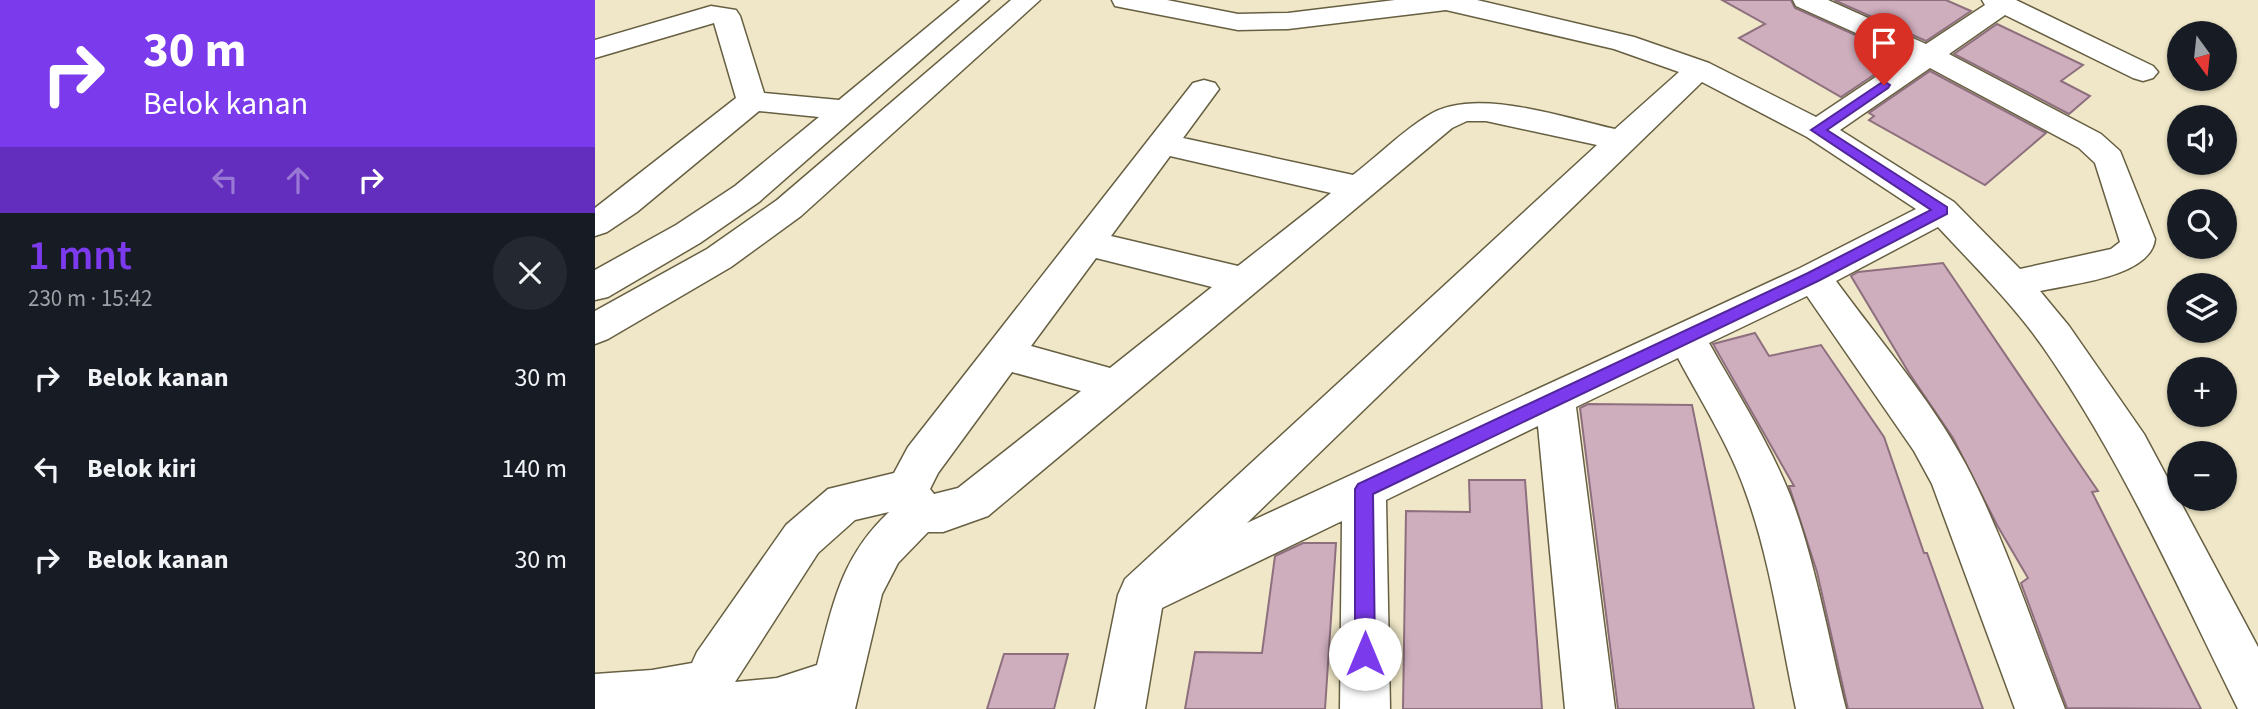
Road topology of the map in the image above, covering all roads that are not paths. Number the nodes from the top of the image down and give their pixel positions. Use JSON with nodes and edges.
{"nodes":[{"id":1,"x":977,"y":0,"type":"edge"},
{"id":2,"x":1027,"y":0,"type":"edge"},
{"id":3,"x":1125,"y":0,"type":"edge"},
{"id":4,"x":1806,"y":0,"type":"edge"},
{"id":5,"x":1444,"y":1,"type":"edge"},
{"id":6,"x":2000,"y":1,"type":"edge"},
{"id":7,"x":595,"y":49,"type":"edge"},
{"id":8,"x":1928,"y":55,"type":"junction"},
{"id":9,"x":1699,"y":69,"type":"junction"},
{"id":10,"x":2143,"y":72,"type":"dead end"},
{"id":11,"x":1204,"y":89,"type":"dead end"},
{"id":12,"x":752,"y":101,"type":"junction"},
{"id":13,"x":845,"y":110,"type":"junction"},
{"id":14,"x":1818,"y":130,"type":"junction"},
{"id":15,"x":1621,"y":140,"type":"junction"},
{"id":16,"x":1163,"y":144,"type":"junction"},
{"id":17,"x":1359,"y":188,"type":"junction"},
{"id":18,"x":1942,"y":211,"type":"junction"},
{"id":19,"x":596,"y":221,"type":"edge"},
{"id":20,"x":1087,"y":243,"type":"junction"},
{"id":21,"x":1813,"y":277,"type":"junction"},
{"id":22,"x":1244,"y":281,"type":"junction"},
{"id":23,"x":2013,"y":284,"type":"junction"},
{"id":24,"x":595,"y":287,"type":"edge"},
{"id":25,"x":595,"y":329,"type":"edge"},
{"id":26,"x":1686,"y":337,"type":"junction"},
{"id":27,"x":1003,"y":354,"type":"junction"},
{"id":28,"x":1116,"y":385,"type":"junction"},
{"id":29,"x":1555,"y":399,"type":"junction"},
{"id":30,"x":1364,"y":489,"type":"junction"},
{"id":31,"x":914,"y":500,"type":"junction"},
{"id":32,"x":1141,"y":595,"type":"junction"},
{"id":33,"x":708,"y":683,"type":"junction"},
{"id":34,"x":834,"y":695,"type":"edge"},
{"id":35,"x":2258,"y":697,"type":"edge"},
{"id":36,"x":595,"y":699,"type":"edge"},
{"id":37,"x":1120,"y":709,"type":"edge"},
{"id":38,"x":1365,"y":709,"type":"edge"},
{"id":39,"x":1590,"y":709,"type":"edge"},
{"id":40,"x":1821,"y":709,"type":"edge"},
{"id":41,"x":2040,"y":709,"type":"edge"}],
"edges":[{"from":1,"to":13,"type":"street"},
{"from":2,"to":25,"type":"street"},
{"from":3,"to":5,"type":"street"},
{"from":4,"to":8,"type":"street"},
{"from":5,"to":9,"type":"street"},
{"from":6,"to":8,"type":"street"},
{"from":6,"to":10,"type":"street"},
{"from":7,"to":12,"type":"street"},
{"from":8,"to":14,"type":"street"},
{"from":8,"to":23,"type":"street"},
{"from":9,"to":14,"type":"street"},
{"from":9,"to":15,"type":"street"},
{"from":11,"to":16,"type":"street"},
{"from":12,"to":13,"type":"street"},
{"from":12,"to":19,"type":"street"},
{"from":13,"to":24,"type":"street"},
{"from":14,"to":18,"type":"street"},
{"from":15,"to":17,"type":"street"},
{"from":15,"to":32,"type":"street"},
{"from":16,"to":17,"type":"street"},
{"from":16,"to":20,"type":"street"},
{"from":17,"to":22,"type":"street"},
{"from":18,"to":21,"type":"street"},
{"from":18,"to":23,"type":"street"},
{"from":20,"to":22,"type":"street"},
{"from":20,"to":27,"type":"street"},
{"from":21,"to":26,"type":"street"},
{"from":21,"to":41,"type":"street"},
{"from":22,"to":28,"type":"street"},
{"from":23,"to":35,"type":"street"},
{"from":26,"to":29,"type":"street"},
{"from":26,"to":40,"type":"street"},
{"from":27,"to":28,"type":"street"},
{"from":27,"to":31,"type":"street"},
{"from":28,"to":31,"type":"street"},
{"from":29,"to":30,"type":"street"},
{"from":29,"to":39,"type":"street"},
{"from":30,"to":32,"type":"street"},
{"from":30,"to":38,"type":"street"},
{"from":31,"to":33,"type":"street"},
{"from":31,"to":34,"type":"street"},
{"from":32,"to":37,"type":"street"},
{"from":33,"to":34,"type":"street"},
{"from":33,"to":36,"type":"street"}]}
